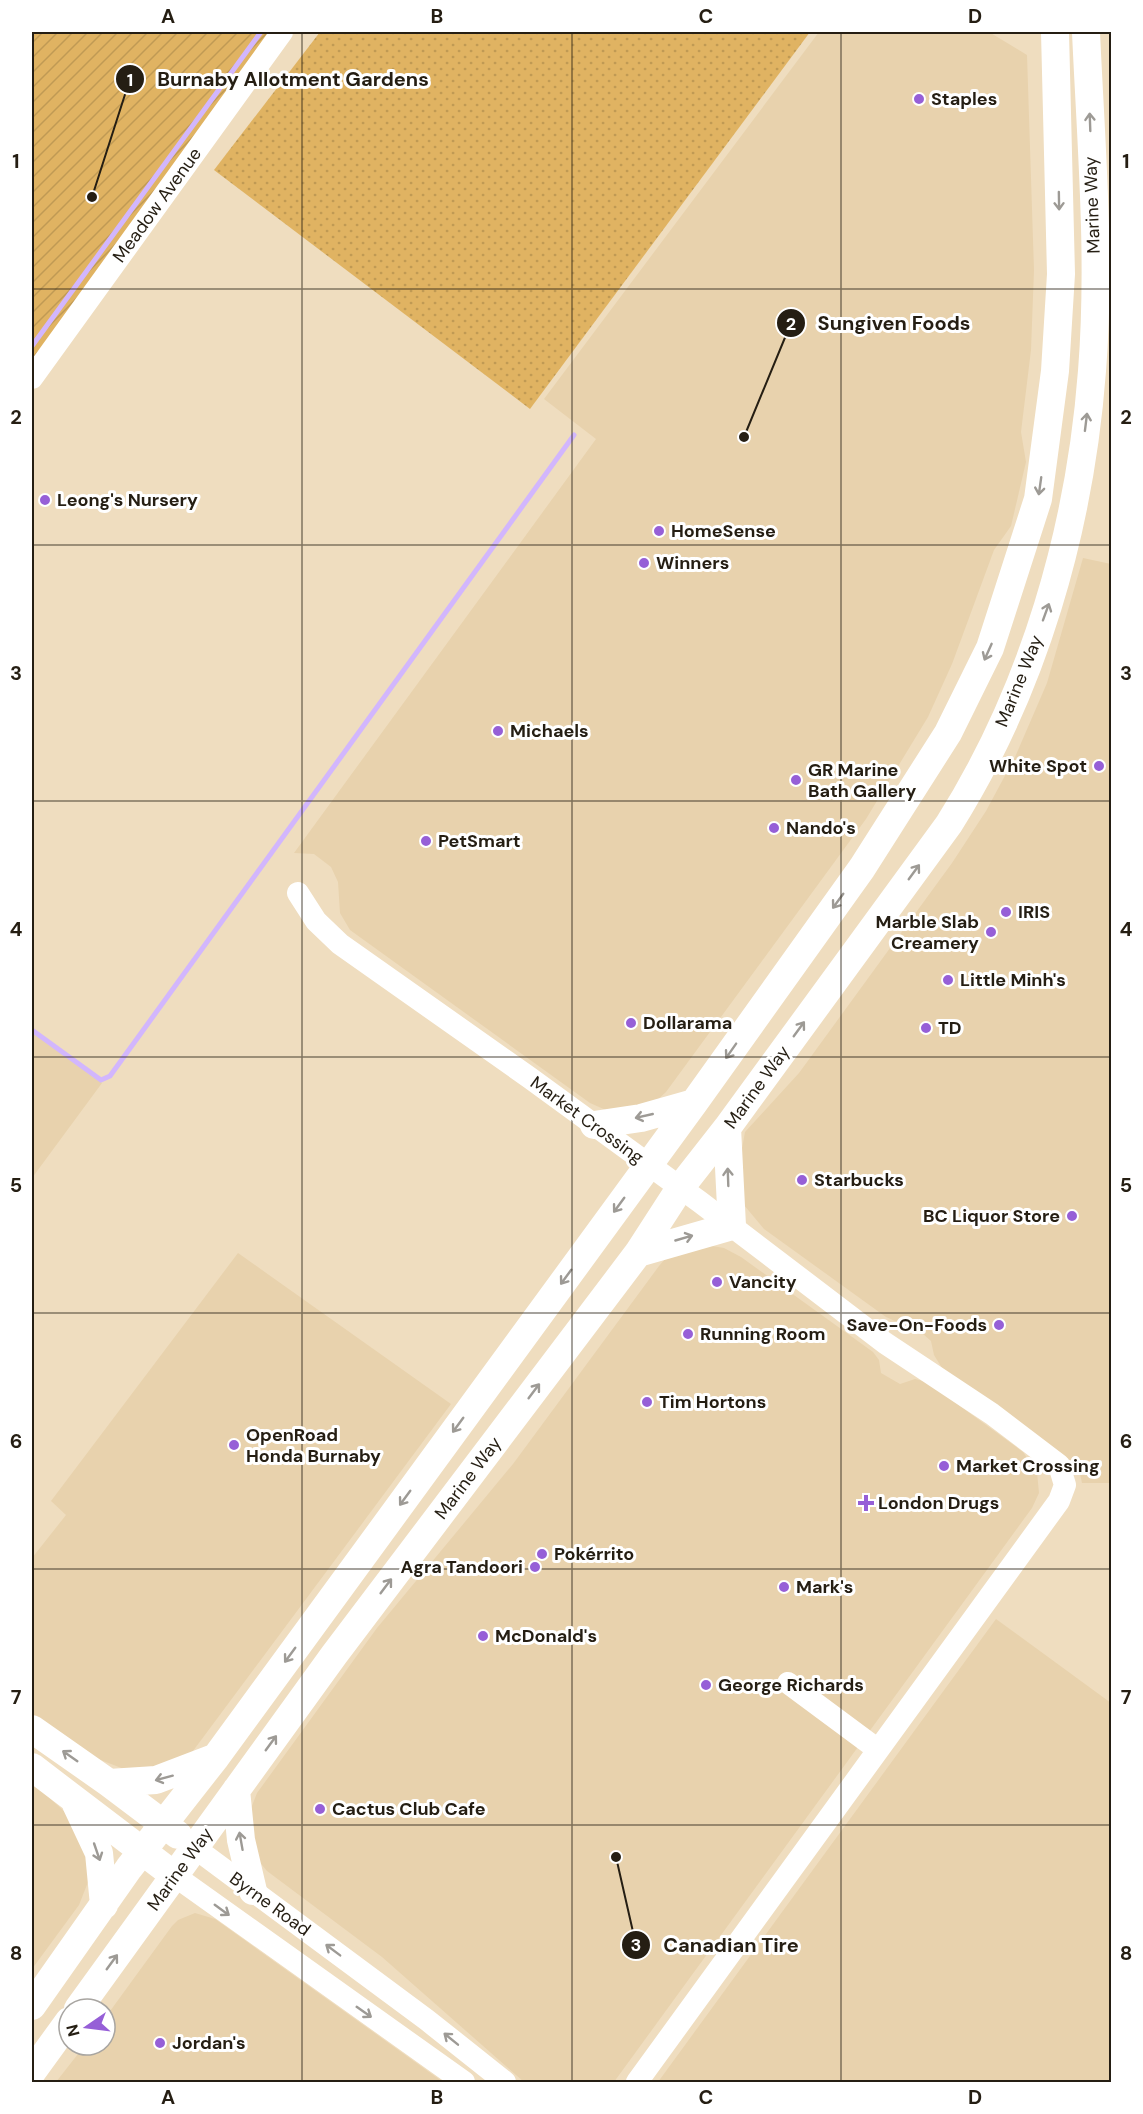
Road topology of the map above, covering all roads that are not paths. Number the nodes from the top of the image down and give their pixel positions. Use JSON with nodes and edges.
{"nodes":[{"id":1,"x":282,"y":32,"type":"edge"},
{"id":2,"x":1055,"y":32,"type":"edge"},
{"id":3,"x":1086,"y":32,"type":"edge"},
{"id":4,"x":32,"y":378,"type":"edge"},
{"id":5,"x":298,"y":893,"type":"dead end"},
{"id":6,"x":694,"y":1103,"type":"junction"},
{"id":7,"x":594,"y":1125,"type":"junction"},
{"id":8,"x":728,"y":1128,"type":"junction"},
{"id":9,"x":648,"y":1165,"type":"junction"},
{"id":10,"x":680,"y":1188,"type":"junction"},
{"id":11,"x":732,"y":1226,"type":"junction"},
{"id":12,"x":638,"y":1253,"type":"junction"},
{"id":13,"x":788,"y":1683,"type":"dead end"},
{"id":14,"x":32,"y":1729,"type":"edge"},
{"id":15,"x":877,"y":1749,"type":"junction"},
{"id":16,"x":216,"y":1757,"type":"junction"},
{"id":17,"x":32,"y":1767,"type":"edge"},
{"id":18,"x":109,"y":1783,"type":"junction"},
{"id":19,"x":236,"y":1790,"type":"junction"},
{"id":20,"x":75,"y":1802,"type":"junction"},
{"id":21,"x":163,"y":1824,"type":"junction"},
{"id":22,"x":195,"y":1848,"type":"junction"},
{"id":23,"x":142,"y":1851,"type":"junction"},
{"id":24,"x":175,"y":1875,"type":"junction"},
{"id":25,"x":253,"y":1891,"type":"junction"},
{"id":26,"x":104,"y":1905,"type":"junction"},
{"id":27,"x":87,"y":1997,"type":"edge"},
{"id":28,"x":32,"y":2006,"type":"edge"},
{"id":29,"x":57,"y":2038,"type":"edge"},
{"id":30,"x":32,"y":2072,"type":"edge"},
{"id":31,"x":464,"y":2082,"type":"edge"},
{"id":32,"x":505,"y":2082,"type":"edge"},
{"id":33,"x":637,"y":2082,"type":"edge"}],
"edges":[{"from":1,"to":4,"type":"street","name":"Meadow Avenue"},
{"from":2,"to":6,"type":"main road","name":"Marine Way","one_way":true},
{"from":8,"to":3,"type":"main road","name":"Marine Way","one_way":true},
{"from":5,"to":7,"type":"street","name":"Market Crossing"},
{"from":6,"to":7,"type":"main road","one_way":true},
{"from":6,"to":9,"type":"main road","name":"Marine Way"},
{"from":7,"to":9,"type":"street","name":"Market Crossing"},
{"from":8,"to":10,"type":"main road","name":"Marine Way"},
{"from":11,"to":8,"type":"main road","one_way":true},
{"from":9,"to":10,"type":"street","name":"Market Crossing"},
{"from":9,"to":16,"type":"main road","name":"Marine Way","one_way":true},
{"from":10,"to":11,"type":"street","name":"Market Crossing"},
{"from":10,"to":12,"type":"main road","name":"Marine Way"},
{"from":12,"to":11,"type":"main road","one_way":true},
{"from":11,"to":15,"type":"street","name":"Market Crossing"},
{"from":19,"to":12,"type":"main road","name":"Marine Way","one_way":true},
{"from":13,"to":15,"type":"street"},
{"from":18,"to":14,"type":"main road","name":"Byrne Road","one_way":true},
{"from":15,"to":33,"type":"street","name":"Market Crossing"},
{"from":16,"to":18,"type":"main road","one_way":true},
{"from":16,"to":21,"type":"main road","name":"Marine Way"},
{"from":17,"to":20,"type":"main road","name":"Byrne Road"},
{"from":18,"to":21,"type":"main road","name":"Byrne Road"},
{"from":19,"to":22,"type":"main road","name":"Marine Way"},
{"from":25,"to":19,"type":"main road","one_way":true},
{"from":20,"to":23,"type":"main road","name":"Byrne Road"},
{"from":20,"to":26,"type":"main road","one_way":true},
{"from":21,"to":22,"type":"main road","name":"Byrne Road"},
{"from":21,"to":23,"type":"main road","name":"Marine Way"},
{"from":22,"to":24,"type":"main road","name":"Marine Way"},
{"from":22,"to":25,"type":"street","name":"Byrne Road"},
{"from":23,"to":24,"type":"main road","name":"Byrne Road"},
{"from":23,"to":26,"type":"main road","name":"Marine Way"},
{"from":27,"to":24,"type":"main road","name":"Marine Way","one_way":true},
{"from":24,"to":31,"type":"street","name":"Byrne Road","one_way":true},
{"from":32,"to":25,"type":"street","name":"Byrne Road","one_way":true},
{"from":26,"to":28,"type":"main road","name":"Marine Way"},
{"from":29,"to":30,"type":"main road"}]}
